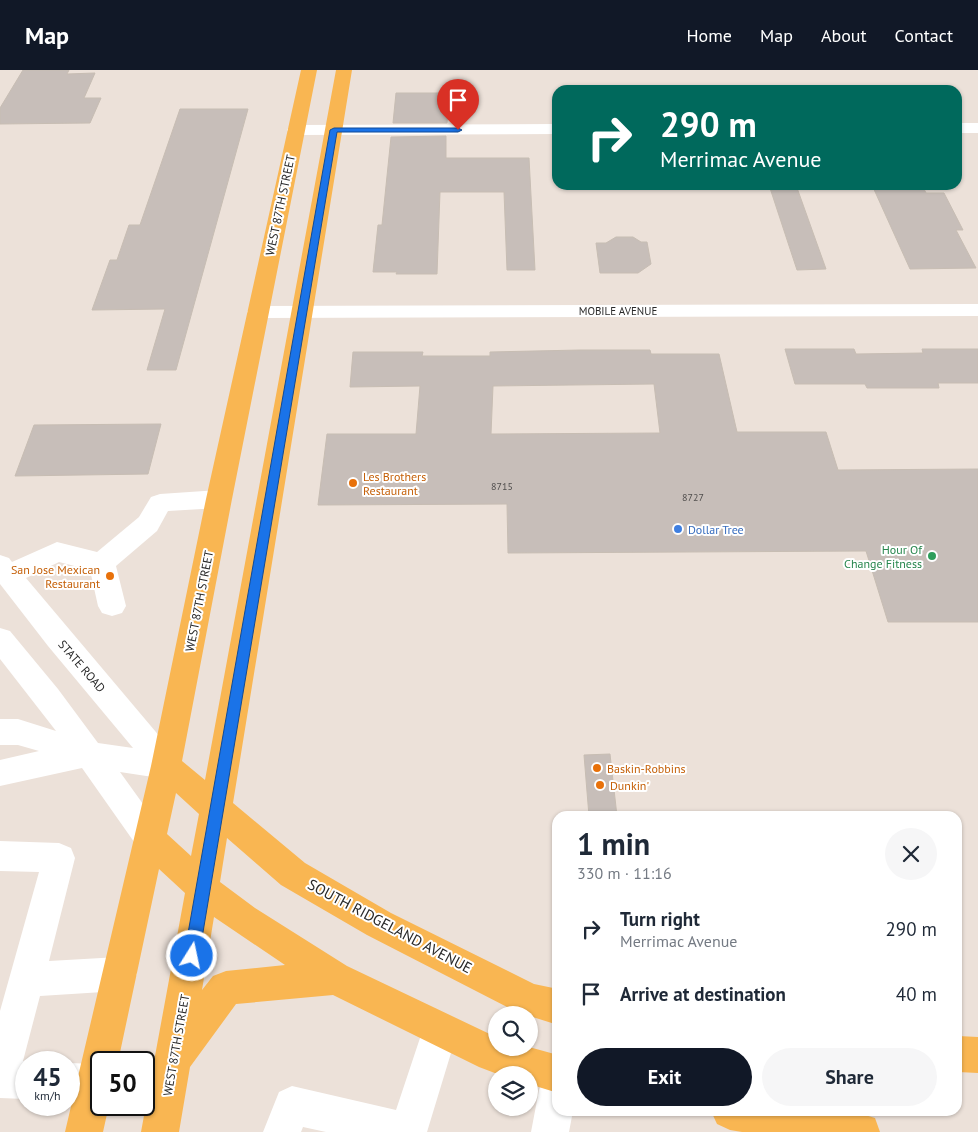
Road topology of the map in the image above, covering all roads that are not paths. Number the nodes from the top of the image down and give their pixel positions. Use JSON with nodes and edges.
{"nodes":[{"id":1,"x":309,"y":70,"type":"edge"},
{"id":2,"x":344,"y":70,"type":"edge"},
{"id":3,"x":962,"y":128,"type":"edge"},
{"id":4,"x":978,"y":128,"type":"edge"},
{"id":5,"x":296,"y":130,"type":"junction"},
{"id":6,"x":334,"y":130,"type":"junction"},
{"id":7,"x":552,"y":130,"type":"edge"},
{"id":8,"x":978,"y":310,"type":"edge"},
{"id":9,"x":258,"y":312,"type":"junction"},
{"id":10,"x":302,"y":312,"type":"junction"},
{"id":11,"x":219,"y":499,"type":"junction"},
{"id":12,"x":102,"y":563,"type":"junction"},
{"id":13,"x":5,"y":570,"type":"edge"},
{"id":14,"x":112,"y":606,"type":"dead end"},
{"id":15,"x":0,"y":639,"type":"edge"},
{"id":16,"x":0,"y":732,"type":"edge"},
{"id":17,"x":88,"y":754,"type":"junction"},
{"id":18,"x":166,"y":766,"type":"junction"},
{"id":19,"x":0,"y":773,"type":"edge"},
{"id":20,"x":216,"y":809,"type":"junction"},
{"id":21,"x":150,"y":839,"type":"junction"},
{"id":22,"x":0,"y":856,"type":"edge"},
{"id":23,"x":203,"y":889,"type":"junction"},
{"id":24,"x":119,"y":974,"type":"junction"},
{"id":25,"x":335,"y":978,"type":"junction"},
{"id":26,"x":26,"y":980,"type":"junction"},
{"id":27,"x":552,"y":1006,"type":"edge"},
{"id":28,"x":440,"y":1030,"type":"junction"},
{"id":29,"x":962,"y":1054,"type":"edge"},
{"id":30,"x":978,"y":1055,"type":"edge"},
{"id":31,"x":174,"y":1057,"type":"junction"},
{"id":32,"x":552,"y":1072,"type":"edge"},
{"id":33,"x":0,"y":1078,"type":"edge"},
{"id":34,"x":15,"y":1079,"type":"edge"},
{"id":35,"x":82,"y":1082,"type":"edge"},
{"id":36,"x":553,"y":1116,"type":"edge"},
{"id":37,"x":761,"y":1116,"type":"edge"},
{"id":38,"x":84,"y":1132,"type":"edge"},
{"id":39,"x":160,"y":1132,"type":"edge"},
{"id":40,"x":282,"y":1132,"type":"edge"},
{"id":41,"x":408,"y":1132,"type":"edge"},
{"id":42,"x":550,"y":1132,"type":"edge"},
{"id":43,"x":862,"y":1132,"type":"edge"}],
"edges":[{"from":1,"to":5,"type":"main road","name":"WEST 87TH STREET"},
{"from":2,"to":6,"type":"main road","name":"WEST 87TH STREET"},
{"from":3,"to":4,"type":"street"},
{"from":5,"to":6,"type":"street"},
{"from":5,"to":9,"type":"main road","name":"WEST 87TH STREET"},
{"from":6,"to":7,"type":"street"},
{"from":6,"to":10,"type":"main road","name":"WEST 87TH STREET"},
{"from":8,"to":10,"type":"street","name":"MOBILE AVENUE"},
{"from":9,"to":10,"type":"street","name":"MOBILE AVENUE"},
{"from":9,"to":11,"type":"main road","name":"WEST 87TH STREET"},
{"from":10,"to":20,"type":"main road","name":"WEST 87TH STREET"},
{"from":11,"to":12,"type":"street"},
{"from":11,"to":18,"type":"main road","name":"WEST 87TH STREET"},
{"from":12,"to":13,"type":"street"},
{"from":12,"to":14,"type":"street"},
{"from":13,"to":18,"type":"street","name":"STATE ROAD"},
{"from":15,"to":17,"type":"street"},
{"from":16,"to":17,"type":"street"},
{"from":17,"to":18,"type":"street"},
{"from":17,"to":19,"type":"street"},
{"from":17,"to":21,"type":"street"},
{"from":18,"to":20,"type":"main road","name":"SOUTH RIDGELAND AVENUE"},
{"from":18,"to":21,"type":"main road","name":"WEST 87TH STREET"},
{"from":20,"to":23,"type":"main road","name":"WEST 87TH STREET"},
{"from":20,"to":27,"type":"main road","name":"SOUTH RIDGELAND AVENUE"},
{"from":21,"to":23,"type":"main road"},
{"from":21,"to":24,"type":"main road","name":"WEST 87TH STREET"},
{"from":22,"to":26,"type":"street"},
{"from":23,"to":25,"type":"main road"},
{"from":23,"to":31,"type":"main road","name":"WEST 87TH STREET"},
{"from":24,"to":26,"type":"street"},
{"from":24,"to":35,"type":"main road","name":"WEST 87TH STREET"},
{"from":25,"to":28,"type":"main road"},
{"from":25,"to":31,"type":"main road"},
{"from":26,"to":33,"type":"street"},
{"from":28,"to":32,"type":"main road"},
{"from":28,"to":41,"type":"street"},
{"from":29,"to":30,"type":"main road"},
{"from":31,"to":39,"type":"main road","name":"WEST 87TH STREET"},
{"from":33,"to":34,"type":"street"},
{"from":35,"to":38,"type":"main road","name":"WEST 87TH STREET"},
{"from":36,"to":42,"type":"street"},
{"from":37,"to":43,"type":"main road"},
{"from":40,"to":41,"type":"street"}]}
